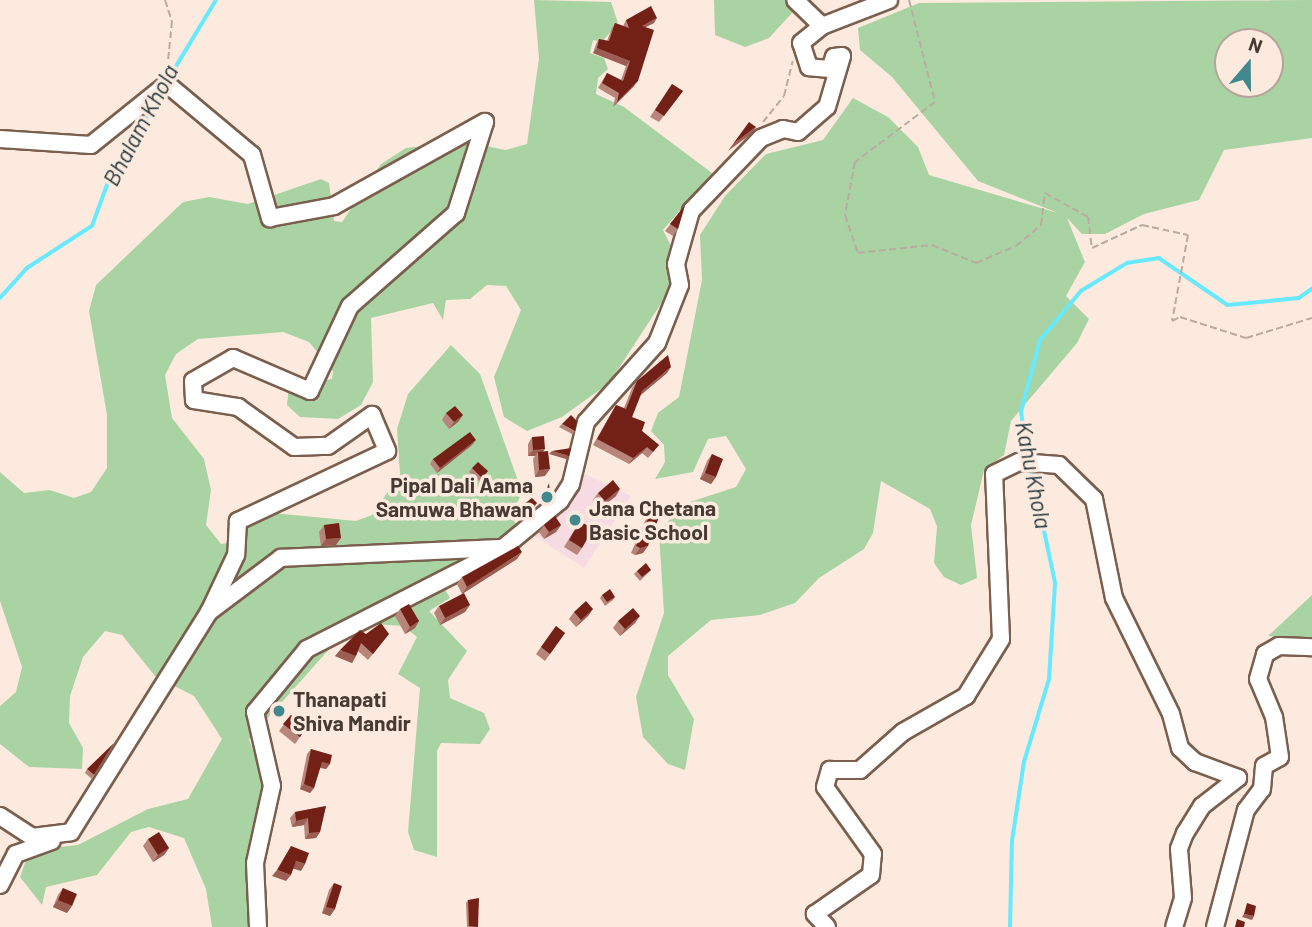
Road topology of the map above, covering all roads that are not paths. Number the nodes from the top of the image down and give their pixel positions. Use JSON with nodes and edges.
{"nodes":[{"id":1,"x":795,"y":0,"type":"edge"},
{"id":2,"x":889,"y":0,"type":"edge"},
{"id":3,"x":822,"y":26,"type":"junction"},
{"id":4,"x":0,"y":139,"type":"edge"},
{"id":5,"x":503,"y":548,"type":"junction"},
{"id":6,"x":209,"y":612,"type":"junction"},
{"id":7,"x":1312,"y":647,"type":"edge"},
{"id":8,"x":0,"y":816,"type":"edge"},
{"id":9,"x":78,"y":820,"type":"junction"},
{"id":10,"x":0,"y":885,"type":"edge"},
{"id":11,"x":258,"y":927,"type":"edge"},
{"id":12,"x":827,"y":927,"type":"edge"},
{"id":13,"x":1174,"y":927,"type":"edge"},
{"id":14,"x":1215,"y":927,"type":"edge"}],
"edges":[{"from":1,"to":3,"type":"street"},
{"from":2,"to":3,"type":"street"},
{"from":3,"to":5,"type":"street"},
{"from":4,"to":6,"type":"street"},
{"from":5,"to":6,"type":"street"},
{"from":5,"to":11,"type":"street"},
{"from":6,"to":9,"type":"street"},
{"from":7,"to":14,"type":"street"},
{"from":8,"to":9,"type":"street"},
{"from":9,"to":10,"type":"street"},
{"from":12,"to":13,"type":"street"}]}
